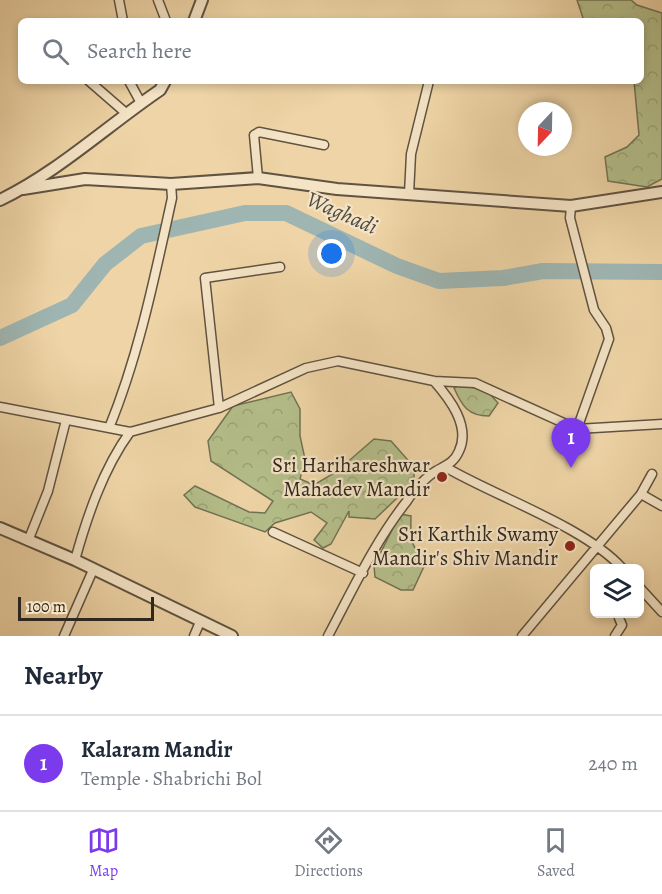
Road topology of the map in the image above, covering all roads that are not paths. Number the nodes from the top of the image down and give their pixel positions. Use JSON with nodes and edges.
{"nodes":[{"id":1,"x":119,"y":0,"type":"edge"},
{"id":2,"x":158,"y":0,"type":"edge"},
{"id":3,"x":202,"y":0,"type":"edge"},
{"id":4,"x":122,"y":18,"type":"edge"},
{"id":5,"x":165,"y":18,"type":"edge"},
{"id":6,"x":195,"y":18,"type":"edge"},
{"id":7,"x":92,"y":84,"type":"edge"},
{"id":8,"x":131,"y":84,"type":"edge"},
{"id":9,"x":163,"y":84,"type":"edge"},
{"id":10,"x":427,"y":84,"type":"edge"},
{"id":11,"x":141,"y":103,"type":"junction"},
{"id":12,"x":127,"y":114,"type":"junction"},
{"id":13,"x":324,"y":145,"type":"dead end"},
{"id":14,"x":258,"y":178,"type":"junction"},
{"id":15,"x":171,"y":184,"type":"junction"},
{"id":16,"x":23,"y":189,"type":"junction"},
{"id":17,"x":662,"y":192,"type":"edge"},
{"id":18,"x":409,"y":194,"type":"junction"},
{"id":19,"x":0,"y":200,"type":"edge"},
{"id":20,"x":571,"y":206,"type":"junction"},
{"id":21,"x":280,"y":267,"type":"dead end"},
{"id":22,"x":434,"y":381,"type":"junction"},
{"id":23,"x":0,"y":407,"type":"edge"},
{"id":24,"x":219,"y":408,"type":"junction"},
{"id":25,"x":66,"y":420,"type":"junction"},
{"id":26,"x":662,"y":424,"type":"edge"},
{"id":27,"x":109,"y":428,"type":"junction"},
{"id":28,"x":577,"y":429,"type":"junction"},
{"id":29,"x":130,"y":432,"type":"junction"},
{"id":30,"x":447,"y":468,"type":"junction"},
{"id":31,"x":652,"y":474,"type":"dead end"},
{"id":32,"x":641,"y":494,"type":"junction"},
{"id":33,"x":662,"y":506,"type":"edge"},
{"id":34,"x":0,"y":528,"type":"edge"},
{"id":35,"x":273,"y":532,"type":"dead end"},
{"id":36,"x":28,"y":541,"type":"junction"},
{"id":37,"x":596,"y":548,"type":"junction"},
{"id":38,"x":75,"y":560,"type":"junction"},
{"id":39,"x":618,"y":564,"type":"edge"},
{"id":40,"x":93,"y":570,"type":"junction"},
{"id":41,"x":363,"y":573,"type":"junction"},
{"id":42,"x":644,"y":593,"type":"edge"},
{"id":43,"x":662,"y":612,"type":"edge"},
{"id":44,"x":618,"y":618,"type":"edge"},
{"id":45,"x":200,"y":622,"type":"junction"},
{"id":46,"x":64,"y":636,"type":"edge"},
{"id":47,"x":194,"y":636,"type":"edge"},
{"id":48,"x":232,"y":636,"type":"edge"},
{"id":49,"x":328,"y":636,"type":"edge"},
{"id":50,"x":522,"y":636,"type":"edge"},
{"id":51,"x":615,"y":636,"type":"edge"}],
"edges":[{"from":1,"to":4,"type":"street"},
{"from":2,"to":5,"type":"street"},
{"from":3,"to":6,"type":"street"},
{"from":7,"to":12,"type":"street"},
{"from":8,"to":11,"type":"street"},
{"from":9,"to":11,"type":"street"},
{"from":10,"to":18,"type":"street"},
{"from":11,"to":12,"type":"street"},
{"from":12,"to":16,"type":"street"},
{"from":13,"to":14,"type":"street"},
{"from":14,"to":15,"type":"street"},
{"from":14,"to":18,"type":"street"},
{"from":15,"to":16,"type":"street"},
{"from":15,"to":27,"type":"street"},
{"from":16,"to":19,"type":"street"},
{"from":17,"to":20,"type":"street"},
{"from":18,"to":20,"type":"street"},
{"from":20,"to":28,"type":"street"},
{"from":21,"to":24,"type":"street"},
{"from":22,"to":24,"type":"street"},
{"from":22,"to":28,"type":"street"},
{"from":22,"to":30,"type":"street"},
{"from":23,"to":25,"type":"street"},
{"from":24,"to":29,"type":"street"},
{"from":25,"to":27,"type":"street"},
{"from":25,"to":36,"type":"street"},
{"from":26,"to":28,"type":"street"},
{"from":27,"to":29,"type":"street"},
{"from":29,"to":38,"type":"street"},
{"from":30,"to":37,"type":"street"},
{"from":30,"to":41,"type":"street"},
{"from":31,"to":32,"type":"street"},
{"from":32,"to":33,"type":"street"},
{"from":32,"to":37,"type":"street"},
{"from":34,"to":36,"type":"street"},
{"from":35,"to":41,"type":"street"},
{"from":36,"to":38,"type":"street"},
{"from":37,"to":39,"type":"street"},
{"from":37,"to":50,"type":"street"},
{"from":38,"to":40,"type":"street"},
{"from":40,"to":45,"type":"street"},
{"from":40,"to":46,"type":"street"},
{"from":41,"to":49,"type":"street"},
{"from":42,"to":43,"type":"street"},
{"from":44,"to":51,"type":"street"},
{"from":45,"to":47,"type":"street"},
{"from":45,"to":48,"type":"street"}]}
